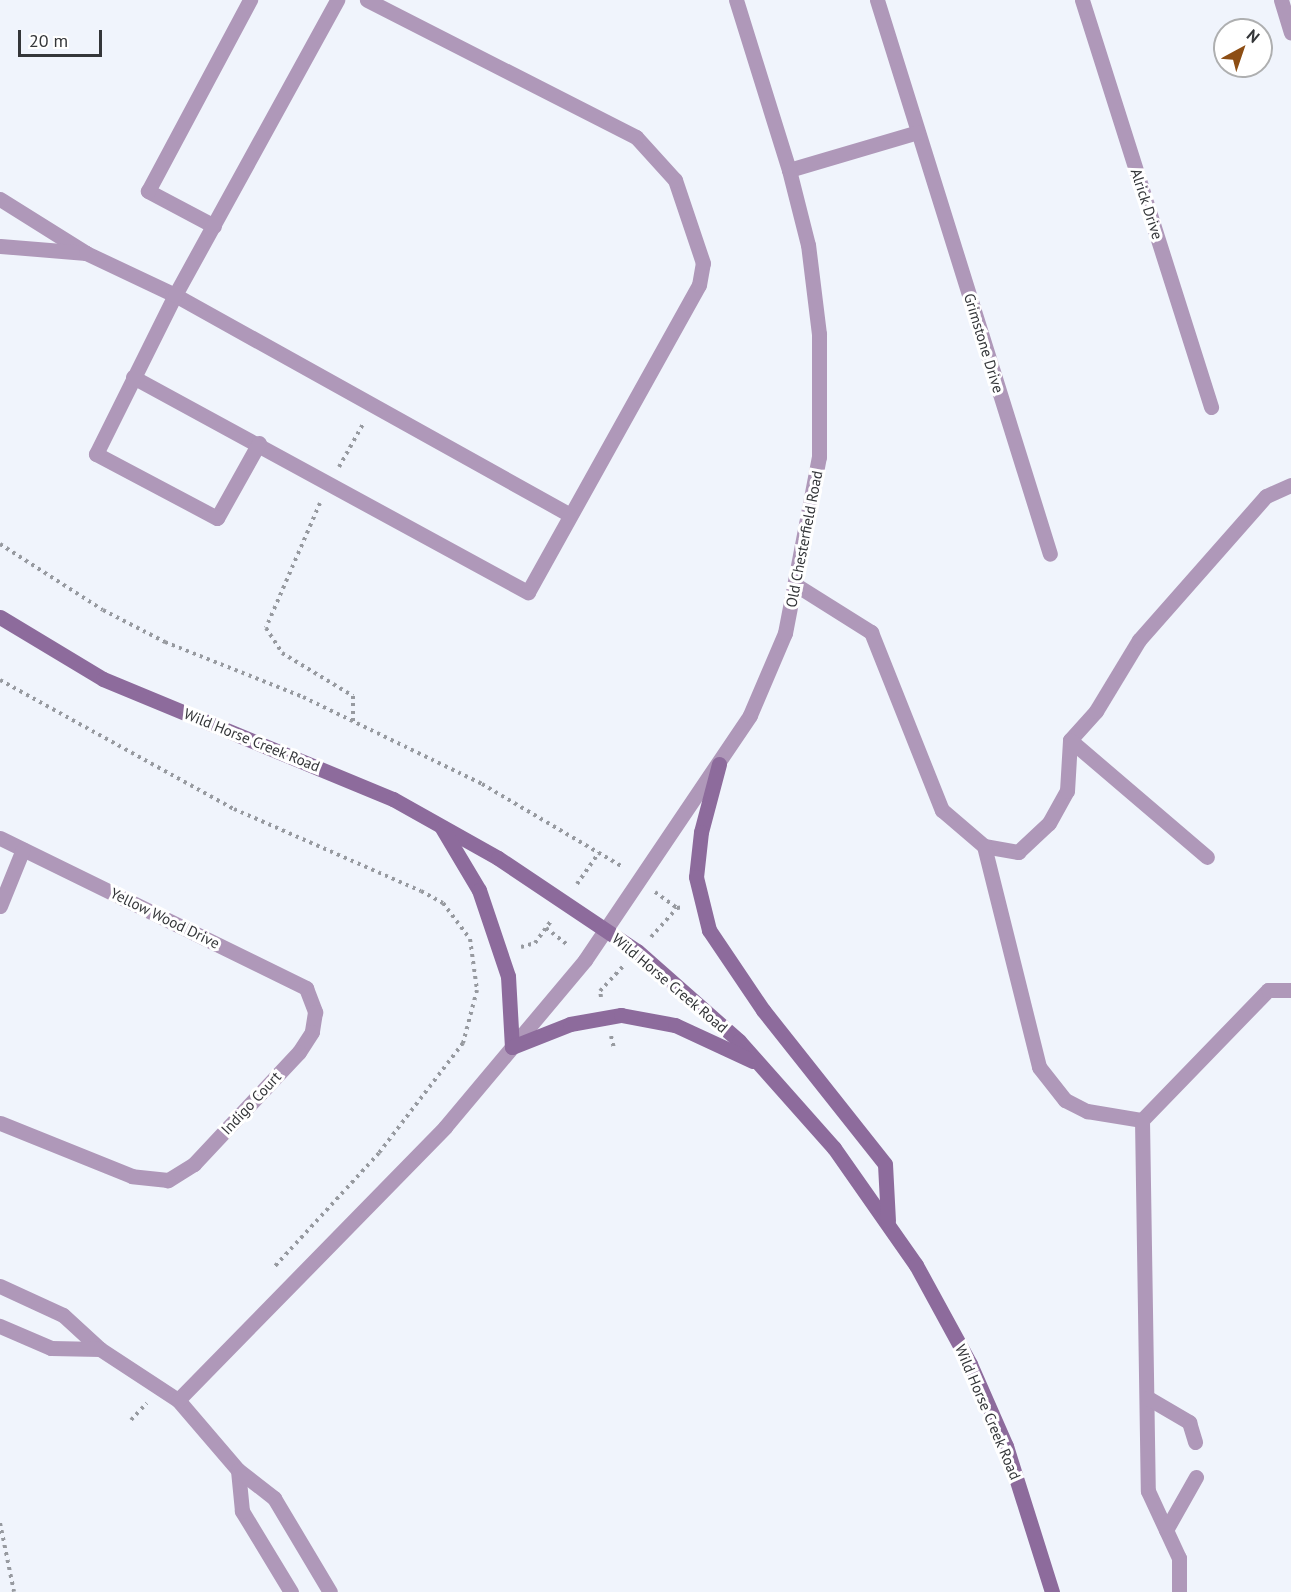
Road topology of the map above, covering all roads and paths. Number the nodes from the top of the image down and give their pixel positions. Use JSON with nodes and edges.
{"nodes":[{"id":1,"x":250,"y":0,"type":"edge"},
{"id":2,"x":337,"y":0,"type":"edge"},
{"id":3,"x":367,"y":0,"type":"edge"},
{"id":4,"x":736,"y":0,"type":"edge"},
{"id":5,"x":877,"y":0,"type":"edge"},
{"id":6,"x":1082,"y":0,"type":"edge"},
{"id":7,"x":1281,"y":0,"type":"edge"},
{"id":8,"x":1291,"y":33,"type":"edge"},
{"id":9,"x":918,"y":132,"type":"junction"},
{"id":10,"x":789,"y":170,"type":"junction"},
{"id":11,"x":0,"y":199,"type":"edge"},
{"id":12,"x":214,"y":226,"type":"junction"},
{"id":13,"x":0,"y":246,"type":"edge"},
{"id":14,"x":86,"y":253,"type":"junction"},
{"id":15,"x":175,"y":295,"type":"junction"},
{"id":16,"x":133,"y":378,"type":"junction"},
{"id":17,"x":374,"y":403,"type":"junction"},
{"id":18,"x":1212,"y":407,"type":"dead end"},
{"id":19,"x":259,"y":443,"type":"junction"},
{"id":20,"x":331,"y":482,"type":"junction"},
{"id":21,"x":1291,"y":485,"type":"edge"},
{"id":22,"x":570,"y":515,"type":"junction"},
{"id":23,"x":0,"y":544,"type":"edge"},
{"id":24,"x":1050,"y":554,"type":"dead end"},
{"id":25,"x":796,"y":585,"type":"junction"},
{"id":26,"x":0,"y":617,"type":"edge"},
{"id":27,"x":0,"y":680,"type":"edge"},
{"id":28,"x":353,"y":722,"type":"junction"},
{"id":29,"x":1070,"y":740,"type":"junction"},
{"id":30,"x":719,"y":764,"type":"junction"},
{"id":31,"x":440,"y":825,"type":"junction"},
{"id":32,"x":0,"y":838,"type":"edge"},
{"id":33,"x":984,"y":846,"type":"junction"},
{"id":34,"x":23,"y":849,"type":"junction"},
{"id":35,"x":1207,"y":856,"type":"dead end"},
{"id":36,"x":642,"y":882,"type":"junction"},
{"id":37,"x":703,"y":904,"type":"junction"},
{"id":38,"x":0,"y":906,"type":"edge"},
{"id":39,"x":608,"y":930,"type":"junction"},
{"id":40,"x":1291,"y":990,"type":"edge"},
{"id":41,"x":315,"y":1012,"type":"joint"},
{"id":42,"x":512,"y":1047,"type":"junction"},
{"id":43,"x":761,"y":1064,"type":"junction"},
{"id":44,"x":1142,"y":1120,"type":"junction"},
{"id":45,"x":0,"y":1123,"type":"edge"},
{"id":46,"x":888,"y":1221,"type":"junction"},
{"id":47,"x":267,"y":1275,"type":"dead end"},
{"id":48,"x":0,"y":1286,"type":"edge"},
{"id":49,"x":0,"y":1326,"type":"edge"},
{"id":50,"x":100,"y":1348,"type":"junction"},
{"id":51,"x":160,"y":1388,"type":"junction"},
{"id":52,"x":1148,"y":1398,"type":"junction"},
{"id":53,"x":178,"y":1400,"type":"junction"},
{"id":54,"x":131,"y":1420,"type":"dead end"},
{"id":55,"x":1196,"y":1443,"type":"dead end"},
{"id":56,"x":238,"y":1470,"type":"junction"},
{"id":57,"x":1196,"y":1477,"type":"dead end"},
{"id":58,"x":0,"y":1523,"type":"edge"},
{"id":59,"x":1166,"y":1530,"type":"junction"},
{"id":60,"x":15,"y":1592,"type":"edge"},
{"id":61,"x":291,"y":1592,"type":"edge"},
{"id":62,"x":330,"y":1592,"type":"edge"},
{"id":63,"x":1052,"y":1592,"type":"edge"},
{"id":64,"x":1179,"y":1592,"type":"edge"}],
"edges":[{"from":1,"to":12,"type":"street"},
{"from":2,"to":12,"type":"street"},
{"from":3,"to":22,"type":"street"},
{"from":4,"to":10,"type":"street","name":"Old Chesterfield Road"},
{"from":5,"to":9,"type":"street","name":"Grimstone Drive"},
{"from":6,"to":18,"type":"street","name":"Alrick Drive"},
{"from":7,"to":8,"type":"street"},
{"from":9,"to":10,"type":"street"},
{"from":9,"to":24,"type":"street","name":"Grimstone Drive"},
{"from":10,"to":25,"type":"street","name":"Old Chesterfield Road"},
{"from":11,"to":14,"type":"street"},
{"from":12,"to":15,"type":"street"},
{"from":13,"to":14,"type":"street"},
{"from":14,"to":15,"type":"street"},
{"from":15,"to":16,"type":"street"},
{"from":15,"to":17,"type":"street"},
{"from":16,"to":19,"type":"street"},
{"from":16,"to":19,"type":"street"},
{"from":17,"to":20,"type":"path"},
{"from":17,"to":22,"type":"street"},
{"from":19,"to":20,"type":"street"},
{"from":20,"to":22,"type":"street"},
{"from":20,"to":28,"type":"path"},
{"from":21,"to":29,"type":"street"},
{"from":23,"to":28,"type":"path"},
{"from":25,"to":30,"type":"street","name":"Old Chesterfield Road"},
{"from":25,"to":33,"type":"street"},
{"from":26,"to":31,"type":"main road","name":"Wild Horse Creek Road"},
{"from":27,"to":47,"type":"path"},
{"from":28,"to":36,"type":"path"},
{"from":29,"to":33,"type":"street"},
{"from":29,"to":35,"type":"street"},
{"from":30,"to":36,"type":"street","name":"Old Chesterfield Road"},
{"from":30,"to":37,"type":"main road"},
{"from":31,"to":39,"type":"main road","name":"Wild Horse Creek Road"},
{"from":31,"to":42,"type":"main road"},
{"from":32,"to":34,"type":"street","name":"Yellow Wood Drive"},
{"from":33,"to":44,"type":"street"},
{"from":34,"to":38,"type":"street"},
{"from":34,"to":41,"type":"street","name":"Yellow Wood Drive"},
{"from":36,"to":37,"type":"path"},
{"from":36,"to":39,"type":"street","name":"Old Chesterfield Road"},
{"from":37,"to":46,"type":"main road"},
{"from":39,"to":42,"type":"street","name":"Old Chesterfield Road"},
{"from":39,"to":43,"type":"main road","name":"Wild Horse Creek Road"},
{"from":40,"to":44,"type":"street"},
{"from":41,"to":45,"type":"street","name":"Indigo Court"},
{"from":42,"to":43,"type":"main road"},
{"from":42,"to":53,"type":"street","name":"Old Chesterfield Road"},
{"from":43,"to":46,"type":"main road","name":"Wild Horse Creek Road"},
{"from":44,"to":52,"type":"street"},
{"from":46,"to":63,"type":"main road","name":"Wild Horse Creek Road"},
{"from":48,"to":50,"type":"street"},
{"from":49,"to":50,"type":"street"},
{"from":50,"to":51,"type":"street"},
{"from":51,"to":53,"type":"street"},
{"from":51,"to":54,"type":"path"},
{"from":52,"to":55,"type":"street"},
{"from":52,"to":59,"type":"street"},
{"from":53,"to":56,"type":"street"},
{"from":56,"to":61,"type":"street"},
{"from":56,"to":62,"type":"street"},
{"from":57,"to":59,"type":"street"},
{"from":58,"to":60,"type":"path"},
{"from":59,"to":64,"type":"street"}]}
